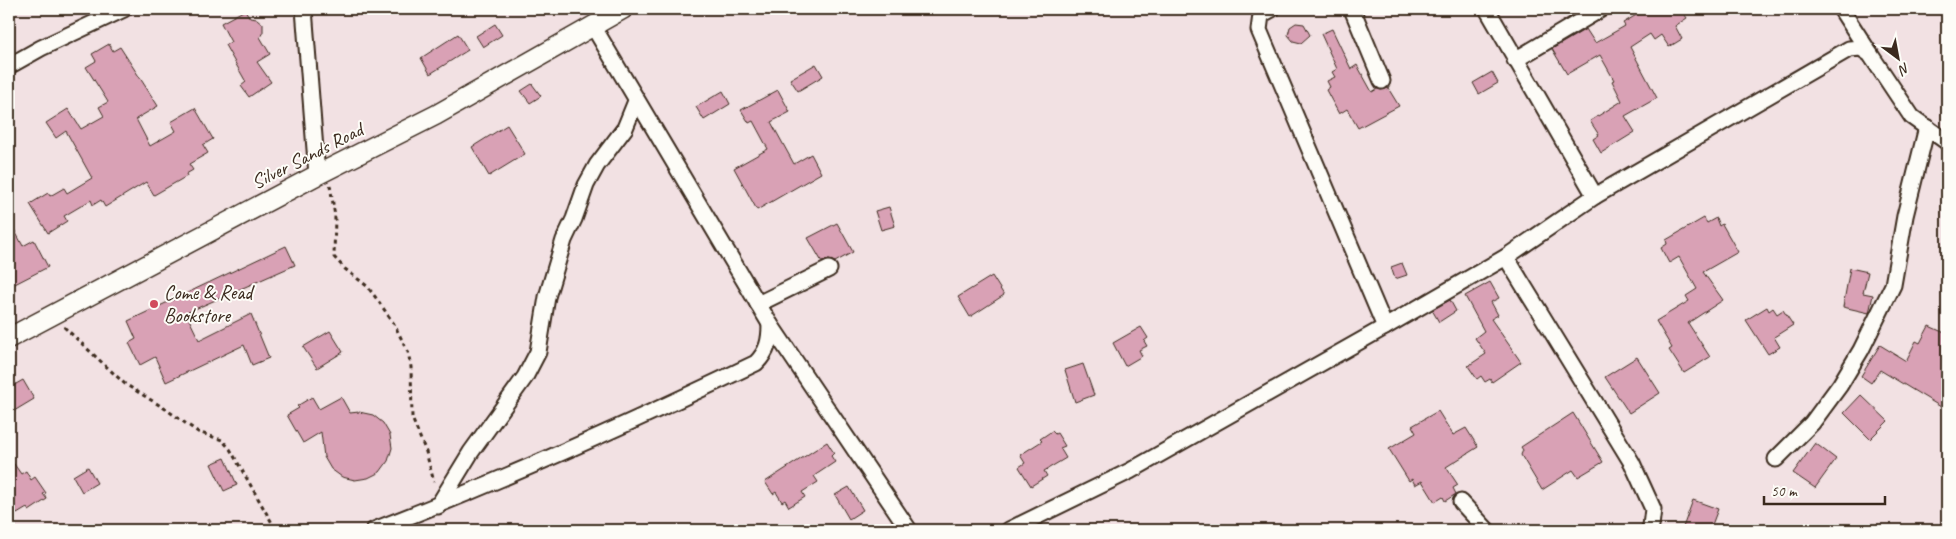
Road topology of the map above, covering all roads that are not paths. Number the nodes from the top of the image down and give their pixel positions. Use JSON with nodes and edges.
{"nodes":[{"id":1,"x":124,"y":9,"type":"edge"},
{"id":2,"x":304,"y":9,"type":"edge"},
{"id":3,"x":623,"y":9,"type":"edge"},
{"id":4,"x":1272,"y":9,"type":"edge"},
{"id":5,"x":1352,"y":9,"type":"edge"},
{"id":6,"x":1487,"y":9,"type":"edge"},
{"id":7,"x":1601,"y":9,"type":"edge"},
{"id":8,"x":1841,"y":9,"type":"edge"},
{"id":9,"x":96,"y":14,"type":"edge"},
{"id":10,"x":593,"y":26,"type":"junction"},
{"id":11,"x":1870,"y":54,"type":"junction"},
{"id":12,"x":1515,"y":60,"type":"junction"},
{"id":13,"x":9,"y":66,"type":"edge"},
{"id":14,"x":1382,"y":81,"type":"dead end"},
{"id":15,"x":636,"y":101,"type":"junction"},
{"id":16,"x":1926,"y":127,"type":"junction"},
{"id":17,"x":1947,"y":142,"type":"edge"},
{"id":18,"x":322,"y":173,"type":"junction"},
{"id":19,"x":1595,"y":196,"type":"junction"},
{"id":20,"x":1506,"y":256,"type":"junction"},
{"id":21,"x":829,"y":269,"type":"dead end"},
{"id":22,"x":758,"y":304,"type":"junction"},
{"id":23,"x":770,"y":324,"type":"junction"},
{"id":24,"x":1385,"y":327,"type":"junction"},
{"id":25,"x":9,"y":338,"type":"edge"},
{"id":26,"x":1776,"y":458,"type":"dead end"},
{"id":27,"x":1461,"y":502,"type":"dead end"},
{"id":28,"x":435,"y":507,"type":"junction"},
{"id":29,"x":374,"y":530,"type":"edge"},
{"id":30,"x":909,"y":530,"type":"edge"},
{"id":31,"x":1009,"y":530,"type":"edge"},
{"id":32,"x":1487,"y":530,"type":"edge"},
{"id":33,"x":1649,"y":530,"type":"edge"}],
"edges":[{"from":1,"to":9,"type":"street"},
{"from":2,"to":18,"type":"street"},
{"from":3,"to":10,"type":"street","name":"Silver Sands Road"},
{"from":4,"to":24,"type":"street"},
{"from":5,"to":14,"type":"street"},
{"from":6,"to":12,"type":"street"},
{"from":7,"to":12,"type":"street"},
{"from":8,"to":11,"type":"street"},
{"from":9,"to":13,"type":"street"},
{"from":10,"to":15,"type":"street"},
{"from":10,"to":18,"type":"street","name":"Silver Sands Road"},
{"from":11,"to":16,"type":"street"},
{"from":11,"to":19,"type":"street"},
{"from":12,"to":19,"type":"street"},
{"from":15,"to":22,"type":"street"},
{"from":15,"to":28,"type":"street"},
{"from":16,"to":17,"type":"street"},
{"from":16,"to":26,"type":"street"},
{"from":18,"to":25,"type":"street","name":"Silver Sands Road"},
{"from":19,"to":20,"type":"street"},
{"from":20,"to":24,"type":"street"},
{"from":20,"to":33,"type":"street"},
{"from":21,"to":22,"type":"street"},
{"from":22,"to":23,"type":"street"},
{"from":23,"to":28,"type":"street"},
{"from":23,"to":30,"type":"street"},
{"from":24,"to":31,"type":"street"},
{"from":27,"to":32,"type":"street"},
{"from":28,"to":29,"type":"street"}]}
